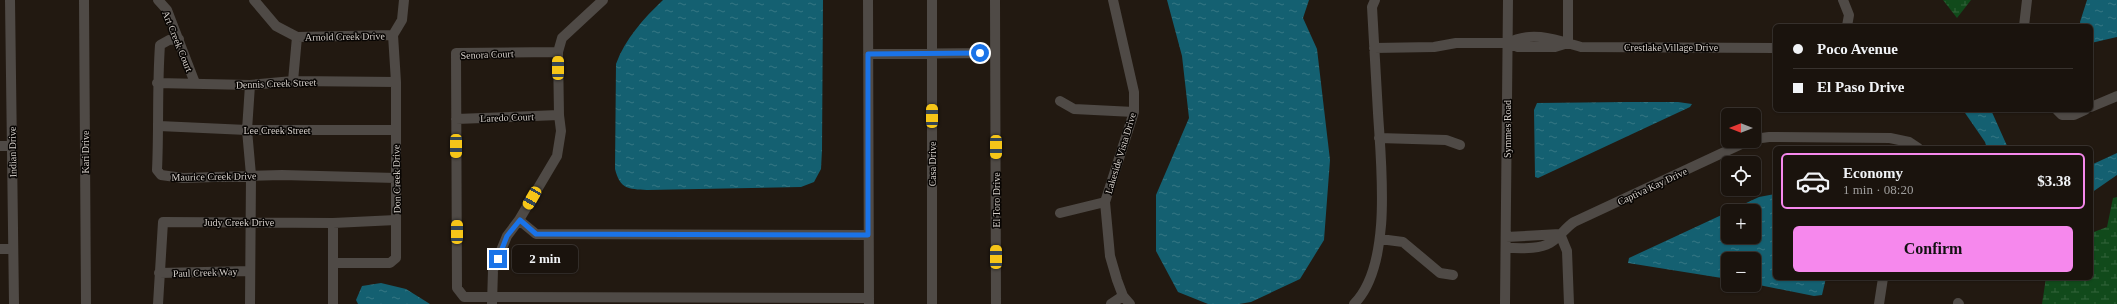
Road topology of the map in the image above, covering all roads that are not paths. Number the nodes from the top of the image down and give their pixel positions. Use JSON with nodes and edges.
{"nodes":[{"id":1,"x":10,"y":0,"type":"edge"},
{"id":2,"x":84,"y":0,"type":"edge"},
{"id":3,"x":158,"y":0,"type":"edge"},
{"id":4,"x":254,"y":0,"type":"edge"},
{"id":5,"x":404,"y":0,"type":"edge"},
{"id":6,"x":603,"y":0,"type":"edge"},
{"id":7,"x":868,"y":0,"type":"edge"},
{"id":8,"x":932,"y":0,"type":"edge"},
{"id":9,"x":995,"y":0,"type":"edge"},
{"id":10,"x":1113,"y":0,"type":"edge"},
{"id":11,"x":1375,"y":0,"type":"edge"},
{"id":12,"x":1508,"y":0,"type":"edge"},
{"id":13,"x":1568,"y":0,"type":"edge"},
{"id":14,"x":1843,"y":0,"type":"edge"},
{"id":15,"x":2028,"y":0,"type":"edge"},
{"id":16,"x":1848,"y":24,"type":"edge"},
{"id":17,"x":2024,"y":24,"type":"edge"},
{"id":18,"x":393,"y":35,"type":"junction"},
{"id":19,"x":297,"y":37,"type":"junction"},
{"id":20,"x":179,"y":39,"type":"junction"},
{"id":21,"x":1508,"y":43,"type":"junction"},
{"id":22,"x":1568,"y":43,"type":"junction"},
{"id":23,"x":1374,"y":48,"type":"junction"},
{"id":24,"x":1773,"y":48,"type":"edge"},
{"id":25,"x":558,"y":52,"type":"junction"},
{"id":26,"x":932,"y":53,"type":"junction"},
{"id":27,"x":995,"y":53,"type":"junction"},
{"id":28,"x":868,"y":54,"type":"junction"},
{"id":29,"x":293,"y":82,"type":"junction"},
{"id":30,"x":396,"y":82,"type":"junction"},
{"id":31,"x":157,"y":83,"type":"junction"},
{"id":32,"x":195,"y":83,"type":"junction"},
{"id":33,"x":250,"y":85,"type":"junction"},
{"id":34,"x":2117,"y":96,"type":"edge"},
{"id":35,"x":1060,"y":101,"type":"dead end"},
{"id":36,"x":2093,"y":106,"type":"edge"},
{"id":37,"x":1134,"y":112,"type":"junction"},
{"id":38,"x":2059,"y":112,"type":"edge"},
{"id":39,"x":2081,"y":112,"type":"edge"},
{"id":40,"x":559,"y":115,"type":"junction"},
{"id":41,"x":456,"y":119,"type":"junction"},
{"id":42,"x":159,"y":126,"type":"junction"},
{"id":43,"x":247,"y":130,"type":"junction"},
{"id":44,"x":395,"y":130,"type":"junction"},
{"id":45,"x":1379,"y":138,"type":"junction"},
{"id":46,"x":1761,"y":138,"type":"edge"},
{"id":47,"x":1460,"y":145,"type":"dead end"},
{"id":48,"x":0,"y":146,"type":"edge"},
{"id":49,"x":12,"y":146,"type":"junction"},
{"id":50,"x":1915,"y":146,"type":"edge"},
{"id":51,"x":1733,"y":148,"type":"edge"},
{"id":52,"x":251,"y":175,"type":"junction"},
{"id":53,"x":396,"y":178,"type":"junction"},
{"id":54,"x":1105,"y":202,"type":"junction"},
{"id":55,"x":1060,"y":213,"type":"dead end"},
{"id":56,"x":396,"y":220,"type":"junction"},
{"id":57,"x":520,"y":220,"type":"junction"},
{"id":58,"x":251,"y":223,"type":"junction"},
{"id":59,"x":333,"y":223,"type":"junction"},
{"id":60,"x":1560,"y":234,"type":"junction"},
{"id":61,"x":868,"y":235,"type":"junction"},
{"id":62,"x":1380,"y":239,"type":"junction"},
{"id":63,"x":1506,"y":248,"type":"junction"},
{"id":64,"x":0,"y":249,"type":"edge"},
{"id":65,"x":13,"y":249,"type":"junction"},
{"id":66,"x":333,"y":263,"type":"junction"},
{"id":67,"x":250,"y":270,"type":"junction"},
{"id":68,"x":160,"y":273,"type":"junction"},
{"id":69,"x":1453,"y":275,"type":"dead end"},
{"id":70,"x":1883,"y":280,"type":"edge"},
{"id":71,"x":492,"y":300,"type":"edge"},
{"id":72,"x":1126,"y":300,"type":"edge"},
{"id":73,"x":869,"y":301,"type":"edge"},
{"id":74,"x":14,"y":304,"type":"edge"},
{"id":75,"x":86,"y":304,"type":"edge"},
{"id":76,"x":158,"y":304,"type":"edge"},
{"id":77,"x":250,"y":304,"type":"edge"},
{"id":78,"x":333,"y":304,"type":"edge"},
{"id":79,"x":932,"y":304,"type":"edge"},
{"id":80,"x":996,"y":304,"type":"edge"},
{"id":81,"x":1111,"y":304,"type":"edge"},
{"id":82,"x":1354,"y":304,"type":"edge"},
{"id":83,"x":1498,"y":304,"type":"edge"},
{"id":84,"x":1505,"y":304,"type":"edge"},
{"id":85,"x":1569,"y":304,"type":"edge"},
{"id":86,"x":1879,"y":304,"type":"edge"}],
"edges":[{"from":1,"to":49,"type":"street","name":"Indian Drive"},
{"from":2,"to":75,"type":"street","name":"Kari Drive"},
{"from":3,"to":20,"type":"street","name":"Art Creek Court"},
{"from":4,"to":19,"type":"street","name":"Arnold Creek Drive"},
{"from":5,"to":18,"type":"street"},
{"from":6,"to":25,"type":"street"},
{"from":7,"to":28,"type":"street"},
{"from":8,"to":26,"type":"street","name":"Casa Drive"},
{"from":9,"to":27,"type":"street","name":"El Toro Drive"},
{"from":10,"to":37,"type":"street","name":"Lakeside Vista Drive"},
{"from":11,"to":23,"type":"street"},
{"from":12,"to":21,"type":"street","name":"Symmes Road"},
{"from":13,"to":22,"type":"street"},
{"from":14,"to":16,"type":"street"},
{"from":15,"to":17,"type":"street"},
{"from":18,"to":19,"type":"street","name":"Arnold Creek Drive"},
{"from":18,"to":30,"type":"street","name":"Don Creek Drive"},
{"from":19,"to":29,"type":"street","name":"Arnold Creek Drive"},
{"from":20,"to":31,"type":"street","name":"Maurice Creek Drive"},
{"from":20,"to":32,"type":"street","name":"Art Creek Court"},
{"from":21,"to":22,"type":"street","name":"Crestlake Village Drive"},
{"from":21,"to":23,"type":"street","name":"Crestlake Village Drive"},
{"from":21,"to":63,"type":"street","name":"Symmes Road"},
{"from":22,"to":24,"type":"street","name":"Crestlake Village Drive"},
{"from":23,"to":45,"type":"street"},
{"from":25,"to":40,"type":"street"},
{"from":25,"to":41,"type":"street","name":"Senora Court"},
{"from":26,"to":27,"type":"street"},
{"from":26,"to":28,"type":"street"},
{"from":26,"to":79,"type":"street","name":"Casa Drive"},
{"from":27,"to":80,"type":"street","name":"El Toro Drive"},
{"from":28,"to":61,"type":"street"},
{"from":29,"to":30,"type":"street","name":"Dennis Creek Street"},
{"from":29,"to":33,"type":"street","name":"Dennis Creek Street"},
{"from":30,"to":44,"type":"street","name":"Don Creek Drive"},
{"from":31,"to":32,"type":"street","name":"Dennis Creek Street"},
{"from":31,"to":42,"type":"street","name":"Maurice Creek Drive"},
{"from":32,"to":33,"type":"street","name":"Dennis Creek Street"},
{"from":33,"to":43,"type":"street"},
{"from":34,"to":36,"type":"street"},
{"from":35,"to":37,"type":"street"},
{"from":37,"to":54,"type":"street","name":"Lakeside Vista Drive"},
{"from":38,"to":39,"type":"street"},
{"from":40,"to":41,"type":"street","name":"Laredo Court"},
{"from":40,"to":57,"type":"street"},
{"from":41,"to":71,"type":"street"},
{"from":42,"to":43,"type":"street","name":"Lee Creek Street"},
{"from":42,"to":52,"type":"street","name":"Maurice Creek Drive"},
{"from":43,"to":44,"type":"street","name":"Lee Creek Street"},
{"from":43,"to":52,"type":"street"},
{"from":44,"to":53,"type":"street","name":"Don Creek Drive"},
{"from":45,"to":47,"type":"street"},
{"from":45,"to":62,"type":"street"},
{"from":46,"to":50,"type":"street"},
{"from":48,"to":49,"type":"street"},
{"from":49,"to":65,"type":"street","name":"Indian Drive"},
{"from":51,"to":60,"type":"street","name":"Captiva Kay Drive"},
{"from":52,"to":53,"type":"street","name":"Maurice Creek Drive"},
{"from":52,"to":58,"type":"street"},
{"from":53,"to":56,"type":"street","name":"Don Creek Drive"},
{"from":54,"to":55,"type":"street"},
{"from":54,"to":72,"type":"street","name":"Lakeside Vista Drive"},
{"from":56,"to":59,"type":"street","name":"Judy Creek Drive"},
{"from":56,"to":66,"type":"street","name":"Don Creek Drive"},
{"from":57,"to":61,"type":"street"},
{"from":57,"to":71,"type":"street"},
{"from":58,"to":59,"type":"street","name":"Judy Creek Drive"},
{"from":58,"to":67,"type":"street"},
{"from":58,"to":68,"type":"street","name":"Judy Creek Drive"},
{"from":59,"to":66,"type":"street"},
{"from":60,"to":63,"type":"street"},
{"from":60,"to":85,"type":"street"},
{"from":61,"to":73,"type":"street"},
{"from":62,"to":69,"type":"street"},
{"from":62,"to":82,"type":"street"},
{"from":63,"to":83,"type":"street","name":"Symmes Road"},
{"from":63,"to":84,"type":"street","name":"Symmes Road"},
{"from":64,"to":65,"type":"street"},
{"from":65,"to":74,"type":"street","name":"Indian Drive"},
{"from":66,"to":78,"type":"street"},
{"from":67,"to":68,"type":"street","name":"Paul Creek Way"},
{"from":67,"to":77,"type":"street"},
{"from":68,"to":76,"type":"street","name":"Judy Creek Drive"},
{"from":70,"to":86,"type":"street"},
{"from":71,"to":73,"type":"street"},
{"from":72,"to":81,"type":"street"}]}
